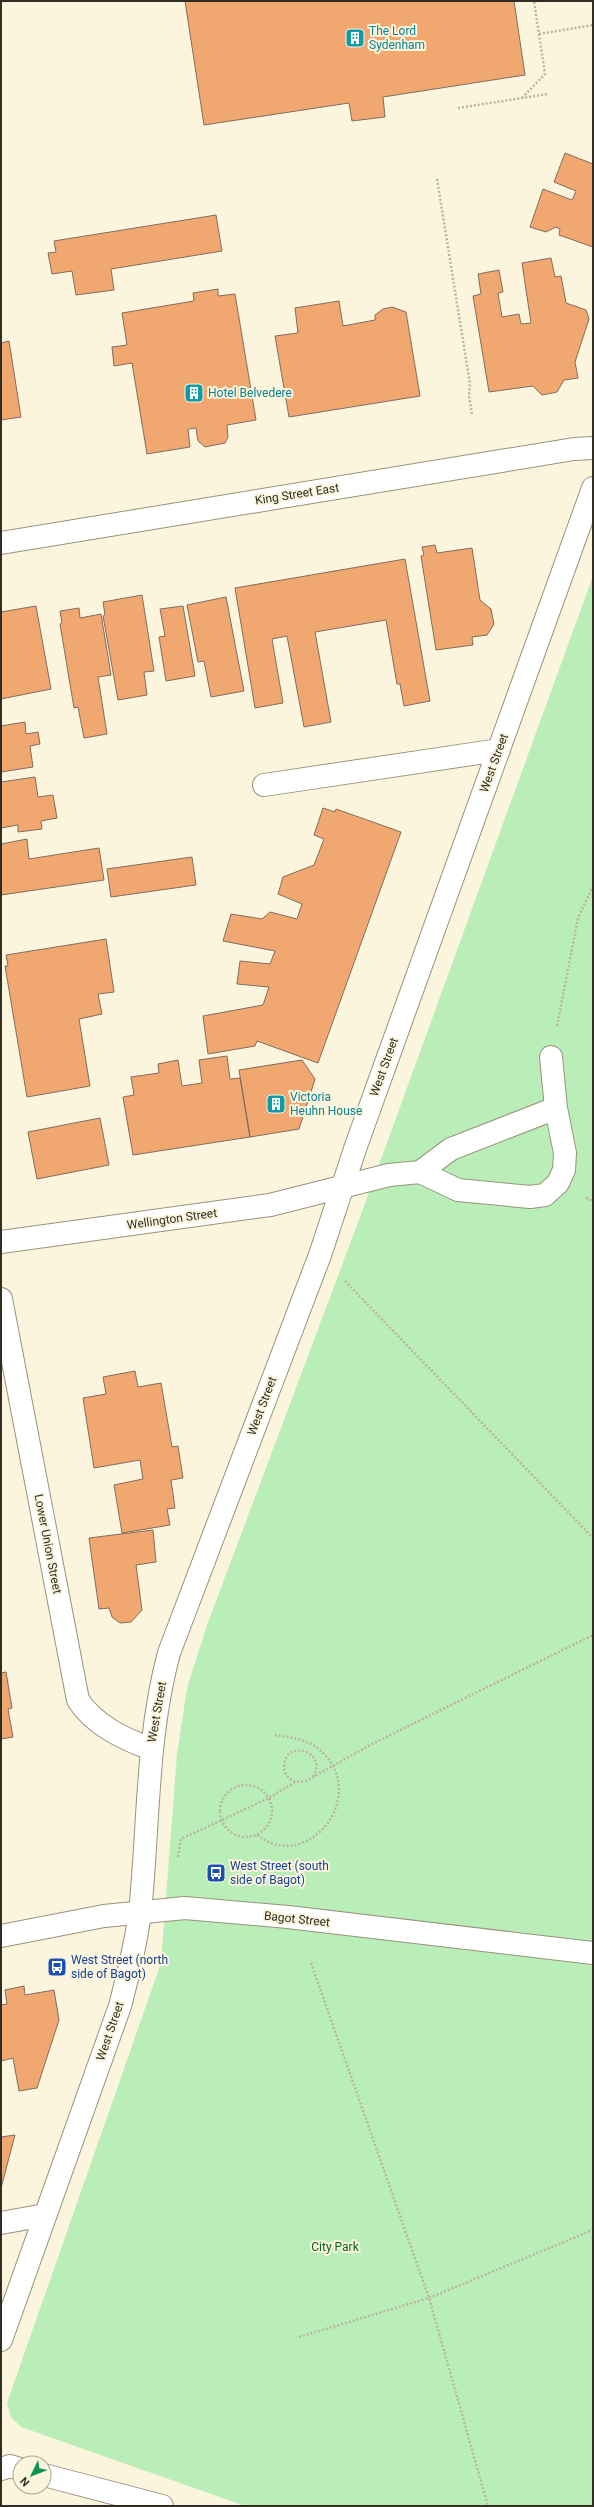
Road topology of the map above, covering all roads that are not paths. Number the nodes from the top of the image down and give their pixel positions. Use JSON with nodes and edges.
{"nodes":[{"id":1,"x":593,"y":448,"type":"edge"},
{"id":2,"x":593,"y":488,"type":"edge"},
{"id":3,"x":1,"y":543,"type":"edge"},
{"id":4,"x":499,"y":750,"type":"junction"},
{"id":5,"x":264,"y":785,"type":"dead end"},
{"id":6,"x":551,"y":1057,"type":"road end"},
{"id":7,"x":556,"y":1108,"type":"junction"},
{"id":8,"x":420,"y":1172,"type":"junction"},
{"id":9,"x":342,"y":1187,"type":"junction"},
{"id":10,"x":1,"y":1242,"type":"edge"},
{"id":11,"x":1,"y":1299,"type":"edge"},
{"id":12,"x":151,"y":1748,"type":"junction"},
{"id":13,"x":140,"y":1912,"type":"junction"},
{"id":14,"x":1,"y":1936,"type":"edge"},
{"id":15,"x":593,"y":1953,"type":"edge"},
{"id":16,"x":45,"y":2215,"type":"junction"},
{"id":17,"x":1,"y":2223,"type":"edge"},
{"id":18,"x":1,"y":2340,"type":"edge"},
{"id":19,"x":12,"y":2467,"type":"edge"},
{"id":20,"x":1,"y":2469,"type":"edge"},
{"id":21,"x":52,"y":2477,"type":"edge"},
{"id":22,"x":162,"y":2506,"type":"edge"}],
"edges":[{"from":1,"to":3,"type":"street","name":"King Street East"},
{"from":2,"to":4,"type":"street","name":"West Street"},
{"from":4,"to":5,"type":"street"},
{"from":4,"to":9,"type":"street","name":"West Street"},
{"from":6,"to":7,"type":"street"},
{"from":7,"to":8,"type":"street"},
{"from":7,"to":8,"type":"street"},
{"from":8,"to":9,"type":"street","name":"Wellington Street"},
{"from":9,"to":10,"type":"street","name":"Wellington Street"},
{"from":9,"to":12,"type":"street","name":"West Street"},
{"from":11,"to":12,"type":"street","name":"Lower Union Street"},
{"from":12,"to":13,"type":"street","name":"West Street"},
{"from":13,"to":14,"type":"street","name":"Bagot Street"},
{"from":13,"to":15,"type":"street","name":"Bagot Street"},
{"from":13,"to":16,"type":"street","name":"West Street"},
{"from":16,"to":17,"type":"street"},
{"from":16,"to":18,"type":"street","name":"West Street"},
{"from":19,"to":20,"type":"street"},
{"from":21,"to":22,"type":"street"}]}
